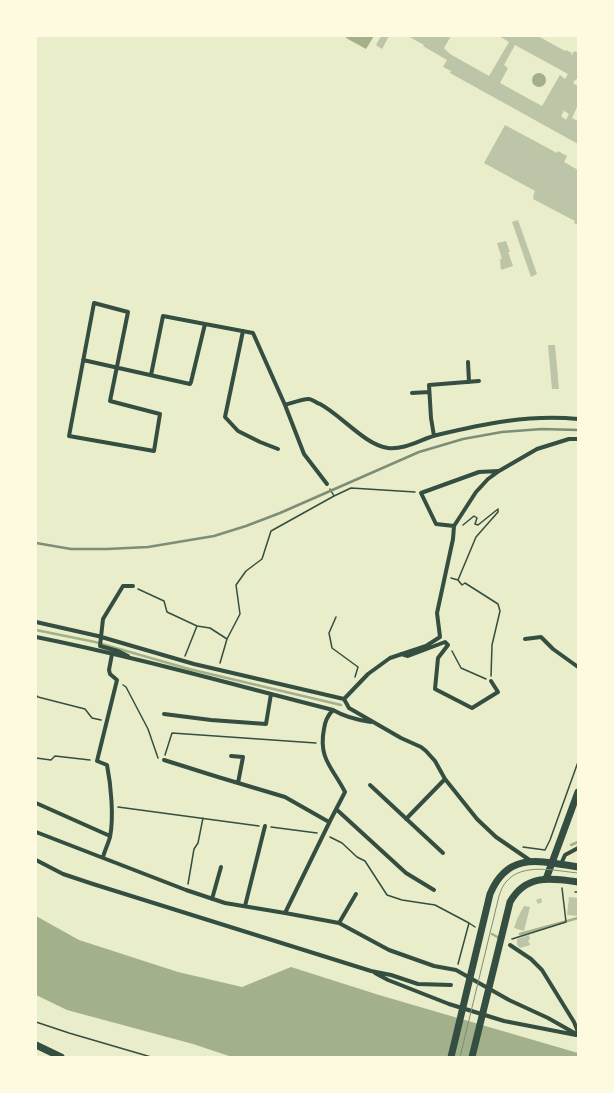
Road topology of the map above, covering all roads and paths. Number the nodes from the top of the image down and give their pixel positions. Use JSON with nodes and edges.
{"nodes":[{"id":1,"x":205,"y":324,"type":"junction"},
{"id":2,"x":243,"y":331,"type":"junction"},
{"id":3,"x":83,"y":360,"type":"junction"},
{"id":4,"x":468,"y":362,"type":"dead end"},
{"id":5,"x":117,"y":368,"type":"junction"},
{"id":6,"x":151,"y":375,"type":"junction"},
{"id":7,"x":479,"y":381,"type":"dead end"},
{"id":8,"x":469,"y":382,"type":"junction"},
{"id":9,"x":430,"y":392,"type":"junction"},
{"id":10,"x":412,"y":393,"type":"dead end"},
{"id":11,"x":285,"y":405,"type":"junction"},
{"id":12,"x":578,"y":419,"type":"edge"},
{"id":13,"x":434,"y":436,"type":"junction"},
{"id":14,"x":578,"y":439,"type":"edge"},
{"id":15,"x":278,"y":449,"type":"dead end"},
{"id":16,"x":499,"y":471,"type":"junction"},
{"id":17,"x":326,"y":484,"type":"dead end"},
{"id":18,"x":421,"y":493,"type":"junction"},
{"id":19,"x":454,"y":526,"type":"junction"},
{"id":20,"x":453,"y":533,"type":"junction"},
{"id":21,"x":444,"y":575,"type":"junction"},
{"id":22,"x":458,"y":580,"type":"junction"},
{"id":23,"x":133,"y":586,"type":"joint"},
{"id":24,"x":336,"y":617,"type":"dead end"},
{"id":25,"x":36,"y":622,"type":"edge"},
{"id":26,"x":197,"y":626,"type":"junction"},
{"id":27,"x":36,"y":637,"type":"edge"},
{"id":28,"x":227,"y":639,"type":"junction"},
{"id":29,"x":524,"y":639,"type":"dead end"},
{"id":30,"x":101,"y":642,"type":"junction"},
{"id":31,"x":448,"y":645,"type":"junction"},
{"id":32,"x":112,"y":654,"type":"junction"},
{"id":33,"x":401,"y":654,"type":"junction"},
{"id":34,"x":132,"y":659,"type":"junction"},
{"id":35,"x":183,"y":661,"type":"junction"},
{"id":36,"x":578,"y":667,"type":"edge"},
{"id":37,"x":219,"y":669,"type":"junction"},
{"id":38,"x":117,"y":680,"type":"junction"},
{"id":39,"x":491,"y":681,"type":"junction"},
{"id":40,"x":355,"y":687,"type":"junction"},
{"id":41,"x":271,"y":694,"type":"junction"},
{"id":42,"x":36,"y":695,"type":"edge"},
{"id":43,"x":344,"y":700,"type":"junction"},
{"id":44,"x":333,"y":710,"type":"junction"},
{"id":45,"x":164,"y":714,"type":"dead end"},
{"id":46,"x":107,"y":722,"type":"junction"},
{"id":47,"x":373,"y":722,"type":"junction"},
{"id":48,"x":322,"y":744,"type":"junction"},
{"id":49,"x":231,"y":756,"type":"dead end"},
{"id":50,"x":36,"y":758,"type":"edge"},
{"id":51,"x":164,"y":760,"type":"junction"},
{"id":52,"x":97,"y":761,"type":"junction"},
{"id":53,"x":578,"y":762,"type":"edge"},
{"id":54,"x":445,"y":779,"type":"junction"},
{"id":55,"x":238,"y":783,"type":"junction"},
{"id":56,"x":370,"y":785,"type":"dead end"},
{"id":57,"x":578,"y":792,"type":"edge"},
{"id":58,"x":36,"y":803,"type":"edge"},
{"id":59,"x":112,"y":806,"type":"junction"},
{"id":60,"x":336,"y":810,"type":"junction"},
{"id":61,"x":203,"y":818,"type":"junction"},
{"id":62,"x":406,"y":818,"type":"junction"},
{"id":63,"x":329,"y":822,"type":"junction"},
{"id":64,"x":265,"y":826,"type":"junction"},
{"id":65,"x":36,"y":832,"type":"edge"},
{"id":66,"x":324,"y":834,"type":"junction"},
{"id":67,"x":110,"y":836,"type":"junction"},
{"id":68,"x":578,"y":848,"type":"edge"},
{"id":69,"x":514,"y":850,"type":"junction"},
{"id":70,"x":443,"y":853,"type":"dead end"},
{"id":71,"x":103,"y":857,"type":"junction"},
{"id":72,"x":36,"y":860,"type":"edge"},
{"id":73,"x":531,"y":861,"type":"junction"},
{"id":74,"x":552,"y":864,"type":"junction"},
{"id":75,"x":561,"y":864,"type":"junction"},
{"id":76,"x":221,"y":866,"type":"dead end"},
{"id":77,"x":578,"y":867,"type":"edge"},
{"id":78,"x":546,"y":879,"type":"junction"},
{"id":79,"x":561,"y":880,"type":"junction"},
{"id":80,"x":578,"y":882,"type":"edge"},
{"id":81,"x":186,"y":890,"type":"junction"},
{"id":82,"x":434,"y":890,"type":"dead end"},
{"id":83,"x":575,"y":892,"type":"dead end"},
{"id":84,"x":578,"y":892,"type":"edge"},
{"id":85,"x":356,"y":894,"type":"dead end"},
{"id":86,"x":212,"y":899,"type":"junction"},
{"id":87,"x":244,"y":906,"type":"junction"},
{"id":88,"x":285,"y":913,"type":"junction"},
{"id":89,"x":339,"y":922,"type":"junction"},
{"id":90,"x":468,"y":923,"type":"junction"},
{"id":91,"x":475,"y":927,"type":"dead end"},
{"id":92,"x":510,"y":945,"type":"joint"},
{"id":93,"x":456,"y":970,"type":"junction"},
{"id":94,"x":371,"y":971,"type":"junction"},
{"id":95,"x":451,"y":985,"type":"dead end"},
{"id":96,"x":36,"y":1022,"type":"edge"},
{"id":97,"x":578,"y":1034,"type":"edge"},
{"id":98,"x":36,"y":1045,"type":"edge"},
{"id":99,"x":61,"y":1057,"type":"edge"},
{"id":100,"x":151,"y":1057,"type":"edge"},
{"id":101,"x":451,"y":1057,"type":"edge"},
{"id":102,"x":472,"y":1057,"type":"edge"}],
"edges":[{"from":1,"to":2,"type":"street"},
{"from":1,"to":6,"type":"street"},
{"from":1,"to":6,"type":"street"},
{"from":2,"to":11,"type":"street"},
{"from":2,"to":15,"type":"street"},
{"from":3,"to":5,"type":"street"},
{"from":3,"to":5,"type":"street"},
{"from":3,"to":5,"type":"street"},
{"from":4,"to":8,"type":"street"},
{"from":5,"to":6,"type":"street"},
{"from":7,"to":8,"type":"street"},
{"from":8,"to":9,"type":"street"},
{"from":9,"to":10,"type":"street"},
{"from":9,"to":13,"type":"street"},
{"from":11,"to":13,"type":"street"},
{"from":11,"to":17,"type":"street"},
{"from":12,"to":13,"type":"street"},
{"from":14,"to":16,"type":"street"},
{"from":16,"to":18,"type":"street"},
{"from":16,"to":19,"type":"street"},
{"from":18,"to":19,"type":"street"},
{"from":18,"to":28,"type":"path"},
{"from":19,"to":20,"type":"street"},
{"from":20,"to":21,"type":"street"},
{"from":20,"to":22,"type":"path"},
{"from":21,"to":22,"type":"path"},
{"from":21,"to":33,"type":"street"},
{"from":22,"to":39,"type":"path"},
{"from":23,"to":26,"type":"path"},
{"from":23,"to":30,"type":"street"},
{"from":24,"to":40,"type":"path"},
{"from":25,"to":30,"type":"street"},
{"from":26,"to":28,"type":"path"},
{"from":26,"to":35,"type":"path"},
{"from":27,"to":32,"type":"street"},
{"from":28,"to":37,"type":"path"},
{"from":29,"to":36,"type":"street"},
{"from":30,"to":34,"type":"street"},
{"from":30,"to":35,"type":"street"},
{"from":31,"to":33,"type":"street"},
{"from":31,"to":39,"type":"path"},
{"from":31,"to":39,"type":"street"},
{"from":32,"to":34,"type":"street"},
{"from":32,"to":38,"type":"street"},
{"from":33,"to":40,"type":"street"},
{"from":34,"to":41,"type":"street"},
{"from":35,"to":37,"type":"street"},
{"from":37,"to":43,"type":"street"},
{"from":38,"to":46,"type":"street"},
{"from":38,"to":51,"type":"path"},
{"from":40,"to":43,"type":"street"},
{"from":41,"to":44,"type":"street"},
{"from":41,"to":45,"type":"street"},
{"from":42,"to":46,"type":"path"},
{"from":43,"to":47,"type":"street"},
{"from":44,"to":47,"type":"street"},
{"from":44,"to":48,"type":"street"},
{"from":46,"to":52,"type":"street"},
{"from":47,"to":54,"type":"street"},
{"from":48,"to":51,"type":"path"},
{"from":48,"to":60,"type":"street"},
{"from":49,"to":55,"type":"street"},
{"from":50,"to":52,"type":"path"},
{"from":51,"to":55,"type":"street"},
{"from":52,"to":59,"type":"street"},
{"from":53,"to":69,"type":"path"},
{"from":54,"to":62,"type":"street"},
{"from":54,"to":69,"type":"street"},
{"from":55,"to":63,"type":"street"},
{"from":56,"to":62,"type":"street"},
{"from":57,"to":74,"type":"main road"},
{"from":58,"to":67,"type":"street"},
{"from":59,"to":61,"type":"path"},
{"from":59,"to":67,"type":"street"},
{"from":60,"to":63,"type":"street"},
{"from":60,"to":82,"type":"street"},
{"from":61,"to":64,"type":"path"},
{"from":61,"to":81,"type":"path"},
{"from":62,"to":70,"type":"street"},
{"from":63,"to":66,"type":"street"},
{"from":64,"to":66,"type":"path"},
{"from":64,"to":87,"type":"street"},
{"from":65,"to":71,"type":"street"},
{"from":66,"to":88,"type":"street"},
{"from":66,"to":90,"type":"path"},
{"from":67,"to":71,"type":"street"},
{"from":68,"to":75,"type":"street"},
{"from":69,"to":73,"type":"street"},
{"from":71,"to":81,"type":"street"},
{"from":72,"to":94,"type":"street"},
{"from":73,"to":74,"type":"main road"},
{"from":73,"to":101,"type":"main road"},
{"from":74,"to":75,"type":"main road"},
{"from":74,"to":78,"type":"main road"},
{"from":75,"to":77,"type":"main road"},
{"from":76,"to":86,"type":"street"},
{"from":78,"to":79,"type":"main road"},
{"from":78,"to":102,"type":"main road"},
{"from":79,"to":80,"type":"main road"},
{"from":79,"to":92,"type":"path"},
{"from":81,"to":86,"type":"street"},
{"from":83,"to":84,"type":"path"},
{"from":85,"to":89,"type":"street"},
{"from":86,"to":87,"type":"street"},
{"from":87,"to":88,"type":"street"},
{"from":88,"to":89,"type":"street"},
{"from":89,"to":93,"type":"street"},
{"from":90,"to":91,"type":"path"},
{"from":90,"to":93,"type":"path"},
{"from":92,"to":97,"type":"street"},
{"from":93,"to":97,"type":"street"},
{"from":94,"to":95,"type":"street"},
{"from":94,"to":97,"type":"street"},
{"from":96,"to":100,"type":"path"},
{"from":98,"to":99,"type":"main road"}]}
